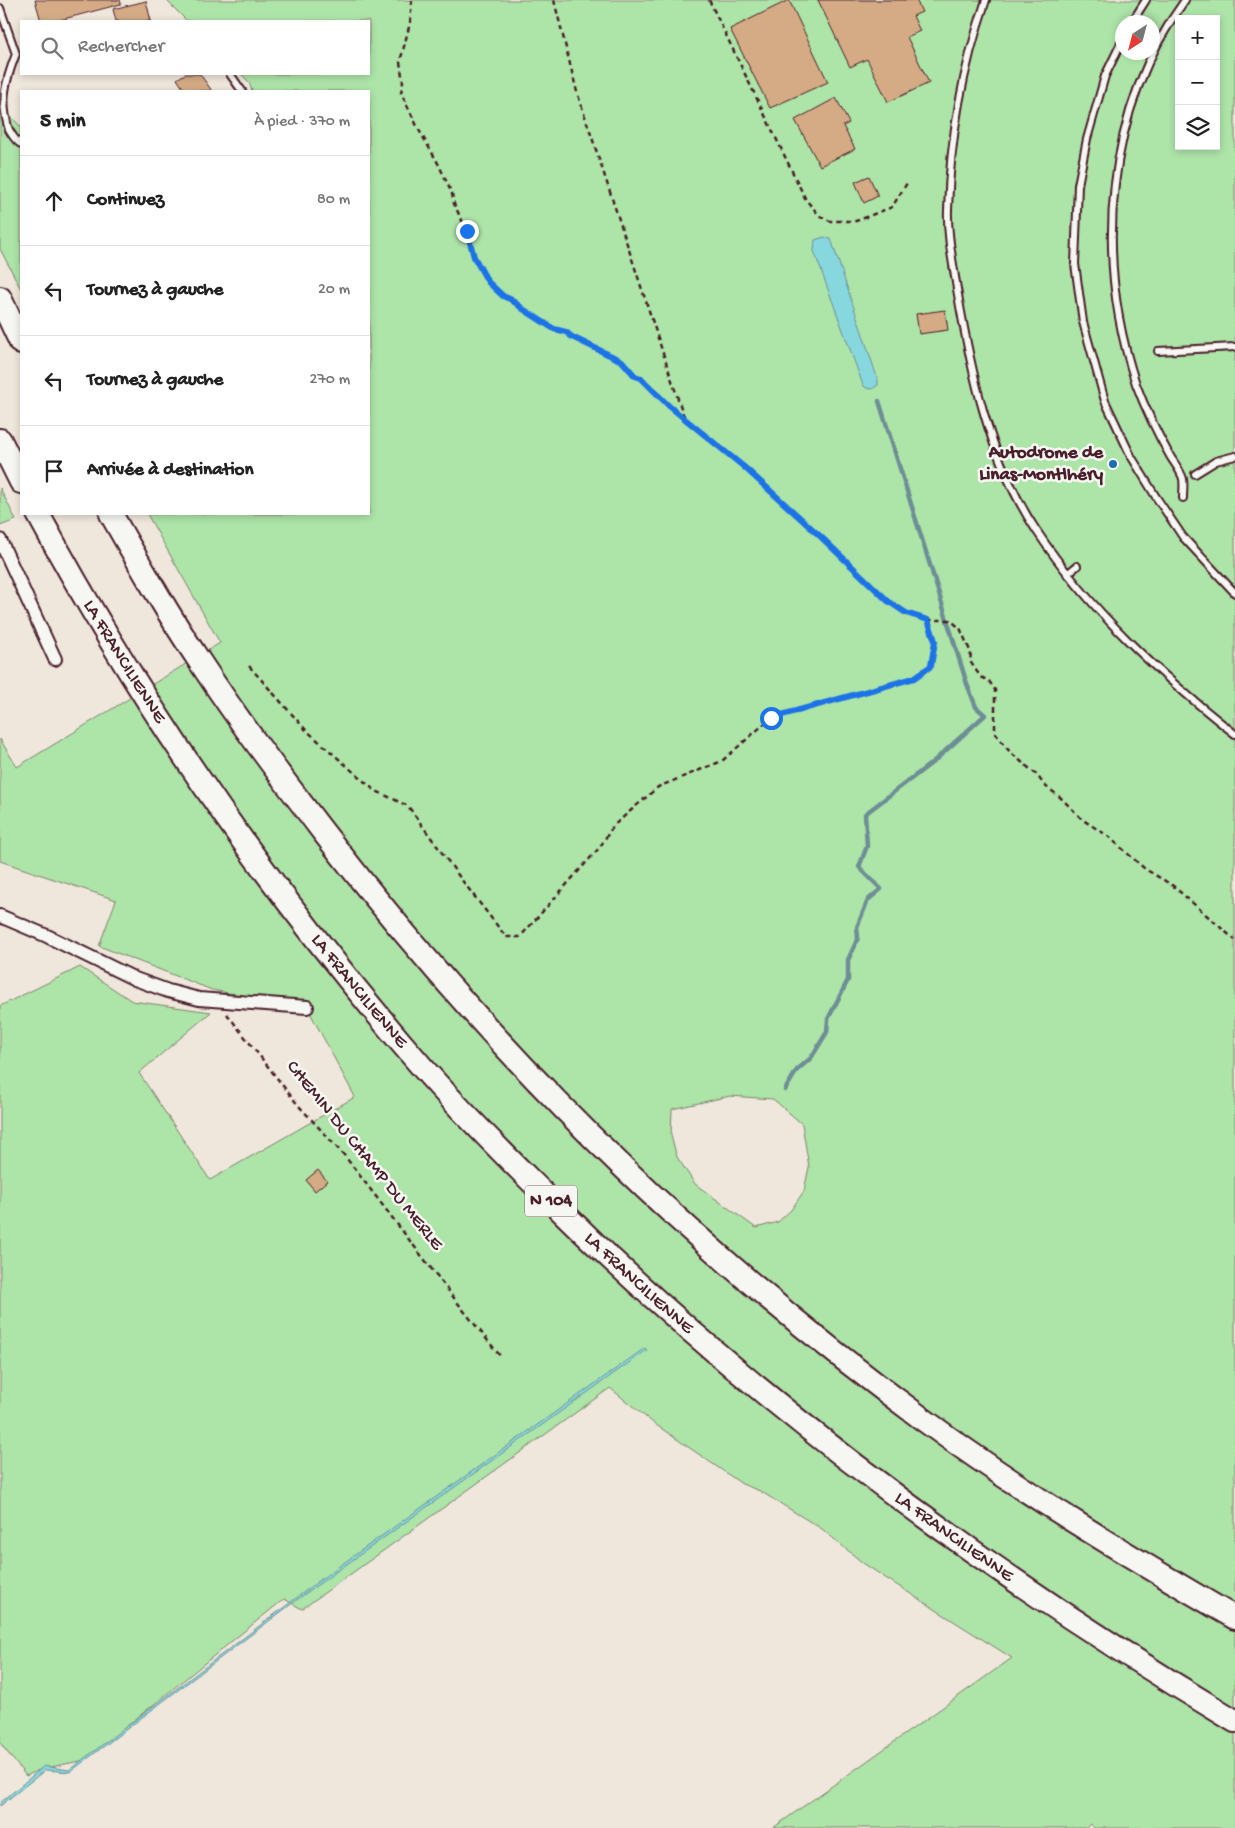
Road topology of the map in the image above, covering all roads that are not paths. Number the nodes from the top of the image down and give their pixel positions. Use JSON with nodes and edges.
{"nodes":[{"id":1,"x":986,"y":0,"type":"edge"},
{"id":2,"x":1146,"y":0,"type":"edge"},
{"id":3,"x":1185,"y":0,"type":"edge"},
{"id":4,"x":0,"y":8,"type":"edge"},
{"id":5,"x":1136,"y":15,"type":"edge"},
{"id":6,"x":19,"y":53,"type":"edge"},
{"id":7,"x":1115,"y":55,"type":"edge"},
{"id":8,"x":231,"y":75,"type":"edge"},
{"id":9,"x":241,"y":90,"type":"edge"},
{"id":10,"x":20,"y":144,"type":"edge"},
{"id":11,"x":0,"y":298,"type":"edge"},
{"id":12,"x":20,"y":340,"type":"edge"},
{"id":13,"x":1235,"y":347,"type":"edge"},
{"id":14,"x":1158,"y":350,"type":"dead end"},
{"id":15,"x":0,"y":440,"type":"edge"},
{"id":16,"x":1235,"y":456,"type":"edge"},
{"id":17,"x":1195,"y":474,"type":"dead end"},
{"id":18,"x":20,"y":480,"type":"edge"},
{"id":19,"x":1183,"y":498,"type":"dead end"},
{"id":20,"x":39,"y":515,"type":"edge"},
{"id":21,"x":112,"y":515,"type":"edge"},
{"id":22,"x":0,"y":540,"type":"edge"},
{"id":23,"x":1077,"y":566,"type":"dead end"},
{"id":24,"x":1067,"y":574,"type":"junction"},
{"id":25,"x":1235,"y":593,"type":"edge"},
{"id":26,"x":55,"y":659,"type":"dead end"},
{"id":27,"x":1235,"y":734,"type":"edge"},
{"id":28,"x":0,"y":916,"type":"edge"},
{"id":29,"x":307,"y":1007,"type":"dead end"},
{"id":30,"x":1235,"y":1618,"type":"edge"},
{"id":31,"x":1235,"y":1721,"type":"edge"}],
"edges":[{"from":1,"to":24,"type":"lane"},
{"from":2,"to":5,"type":"lane"},
{"from":3,"to":19,"type":"lane"},
{"from":4,"to":6,"type":"lane"},
{"from":6,"to":10,"type":"lane"},
{"from":7,"to":25,"type":"lane"},
{"from":8,"to":9,"type":"lane"},
{"from":11,"to":12,"type":"highway"},
{"from":13,"to":14,"type":"lane"},
{"from":15,"to":18,"type":"highway"},
{"from":16,"to":17,"type":"lane"},
{"from":20,"to":31,"type":"highway","name":"LA FRANCILIENNE","number":"N 104"},
{"from":21,"to":30,"type":"highway"},
{"from":22,"to":26,"type":"street"},
{"from":23,"to":24,"type":"lane"},
{"from":24,"to":27,"type":"lane"},
{"from":28,"to":29,"type":"street"}]}
